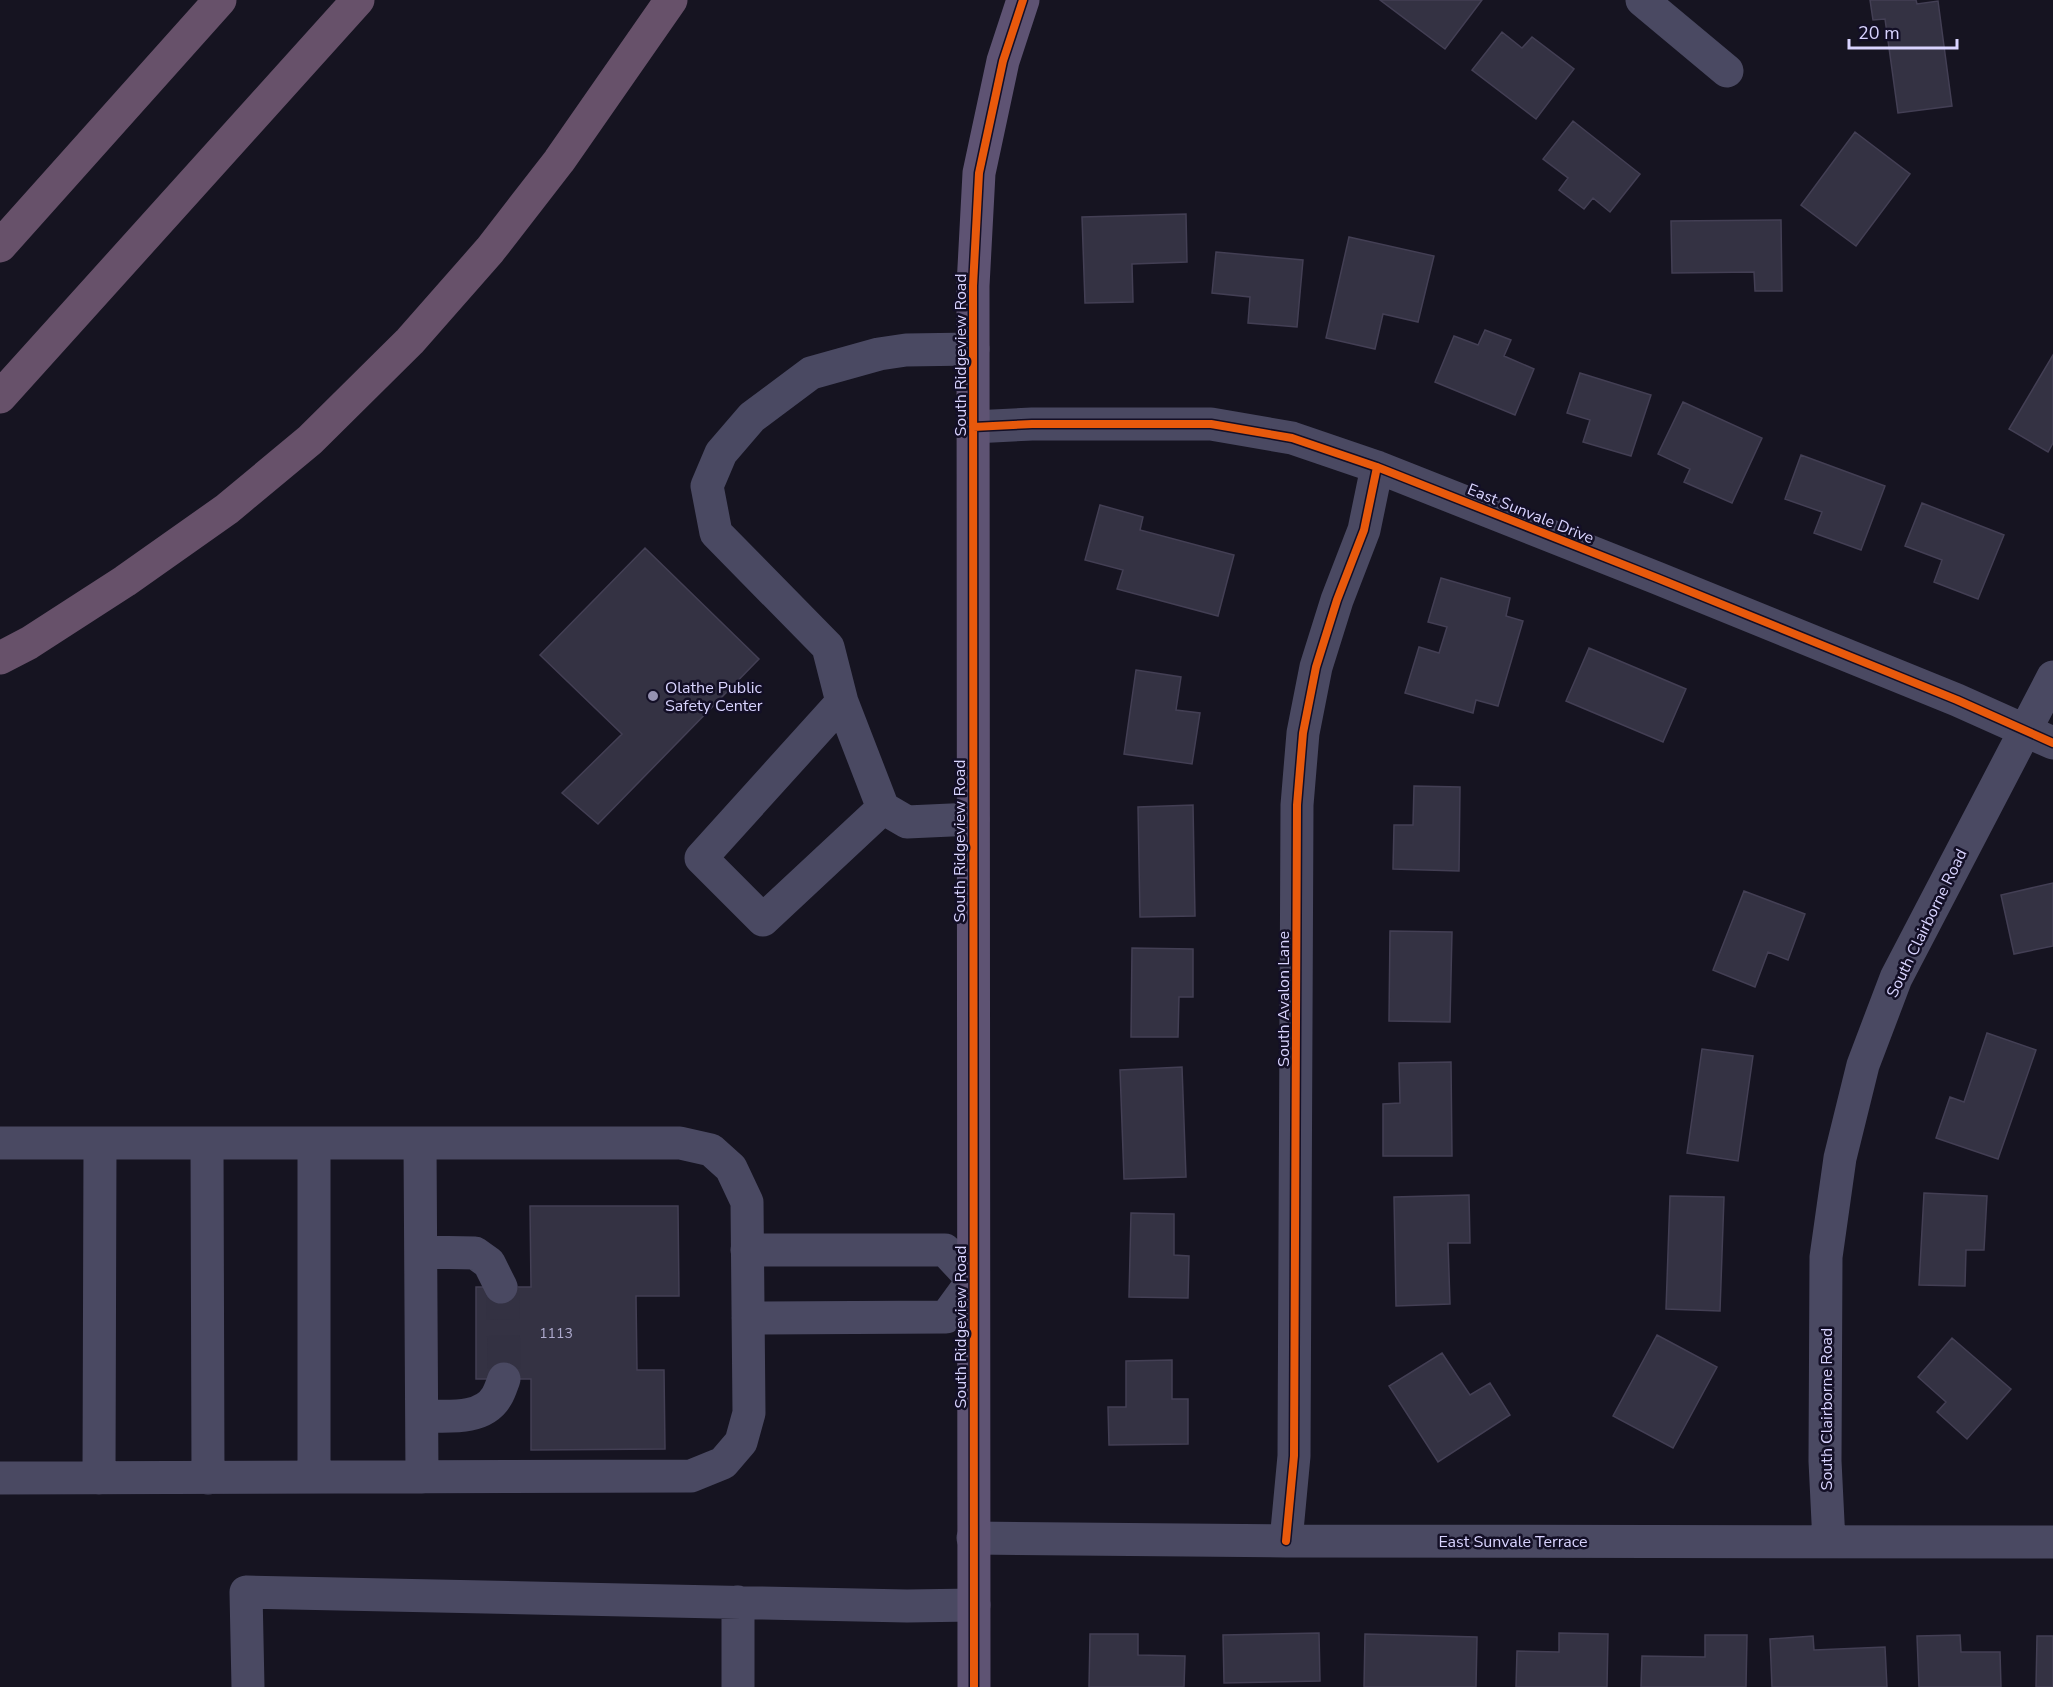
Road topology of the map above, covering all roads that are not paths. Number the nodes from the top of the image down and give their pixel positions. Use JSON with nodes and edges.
{"nodes":[{"id":1,"x":220,"y":0,"type":"edge"},
{"id":2,"x":358,"y":0,"type":"edge"},
{"id":3,"x":671,"y":0,"type":"edge"},
{"id":4,"x":1023,"y":0,"type":"edge"},
{"id":5,"x":1642,"y":0,"type":"edge"},
{"id":6,"x":1727,"y":71,"type":"dead end"},
{"id":7,"x":0,"y":246,"type":"edge"},
{"id":8,"x":973,"y":349,"type":"junction"},
{"id":9,"x":0,"y":397,"type":"edge"},
{"id":10,"x":973,"y":427,"type":"junction"},
{"id":11,"x":1377,"y":467,"type":"junction"},
{"id":12,"x":0,"y":658,"type":"edge"},
{"id":13,"x":2053,"y":677,"type":"edge"},
{"id":14,"x":842,"y":702,"type":"junction"},
{"id":15,"x":2039,"y":736,"type":"edge"},
{"id":16,"x":883,"y":808,"type":"junction"},
{"id":17,"x":973,"y":819,"type":"junction"},
{"id":18,"x":0,"y":1143,"type":"edge"},
{"id":19,"x":100,"y":1143,"type":"junction"},
{"id":20,"x":207,"y":1143,"type":"junction"},
{"id":21,"x":314,"y":1143,"type":"junction"},
{"id":22,"x":420,"y":1143,"type":"junction"},
{"id":23,"x":747,"y":1250,"type":"junction"},
{"id":24,"x":421,"y":1251,"type":"junction"},
{"id":25,"x":973,"y":1280,"type":"junction"},
{"id":26,"x":501,"y":1287,"type":"tunnel mouth"},
{"id":27,"x":748,"y":1318,"type":"junction"},
{"id":28,"x":504,"y":1378,"type":"tunnel mouth"},
{"id":29,"x":422,"y":1416,"type":"junction"},
{"id":30,"x":315,"y":1477,"type":"junction"},
{"id":31,"x":422,"y":1477,"type":"junction"},
{"id":32,"x":208,"y":1478,"type":"junction"},
{"id":33,"x":0,"y":1479,"type":"edge"},
{"id":34,"x":99,"y":1479,"type":"junction"},
{"id":35,"x":973,"y":1538,"type":"junction"},
{"id":36,"x":1286,"y":1541,"type":"junction"},
{"id":37,"x":1829,"y":1542,"type":"junction"},
{"id":38,"x":2053,"y":1542,"type":"edge"},
{"id":39,"x":738,"y":1602,"type":"junction"},
{"id":40,"x":974,"y":1605,"type":"junction"},
{"id":41,"x":248,"y":1687,"type":"edge"},
{"id":42,"x":738,"y":1687,"type":"edge"},
{"id":43,"x":974,"y":1687,"type":"edge"}],
"edges":[{"from":1,"to":7,"type":"highway"},
{"from":2,"to":9,"type":"highway"},
{"from":3,"to":12,"type":"highway"},
{"from":4,"to":8,"type":"main road","name":"South Ridgeview Road"},
{"from":5,"to":6,"type":"street"},
{"from":8,"to":10,"type":"main road","name":"South Ridgeview Road"},
{"from":8,"to":14,"type":"street"},
{"from":10,"to":11,"type":"street","name":"East Sunvale Drive"},
{"from":10,"to":17,"type":"main road","name":"South Ridgeview Road"},
{"from":11,"to":15,"type":"street","name":"East Sunvale Drive"},
{"from":11,"to":36,"type":"street","name":"South Avalon Lane"},
{"from":13,"to":15,"type":"street","name":"South Clairborne Road"},
{"from":14,"to":16,"type":"street"},
{"from":14,"to":16,"type":"street"},
{"from":15,"to":37,"type":"street","name":"South Clairborne Road"},
{"from":16,"to":17,"type":"street"},
{"from":17,"to":25,"type":"main road","name":"South Ridgeview Road"},
{"from":18,"to":19,"type":"street"},
{"from":19,"to":20,"type":"street"},
{"from":19,"to":34,"type":"street"},
{"from":20,"to":21,"type":"street"},
{"from":20,"to":32,"type":"street"},
{"from":21,"to":22,"type":"street"},
{"from":21,"to":30,"type":"street"},
{"from":22,"to":23,"type":"street"},
{"from":22,"to":24,"type":"street"},
{"from":23,"to":25,"type":"street"},
{"from":23,"to":27,"type":"street"},
{"from":24,"to":26,"type":"street"},
{"from":24,"to":29,"type":"street"},
{"from":25,"to":27,"type":"street"},
{"from":25,"to":35,"type":"main road","name":"South Ridgeview Road"},
{"from":27,"to":31,"type":"street"},
{"from":28,"to":29,"type":"street"},
{"from":29,"to":31,"type":"street"},
{"from":30,"to":31,"type":"street"},
{"from":30,"to":32,"type":"street"},
{"from":32,"to":34,"type":"street"},
{"from":33,"to":34,"type":"street"},
{"from":35,"to":36,"type":"street","name":"East Sunvale Terrace"},
{"from":35,"to":40,"type":"main road","name":"South Ridgeview Road"},
{"from":36,"to":37,"type":"street","name":"East Sunvale Terrace"},
{"from":37,"to":38,"type":"street","name":"East Sunvale Terrace"},
{"from":39,"to":40,"type":"street"},
{"from":39,"to":41,"type":"street"},
{"from":39,"to":42,"type":"street"},
{"from":40,"to":43,"type":"main road","name":"South Ridgeview Road"}]}
